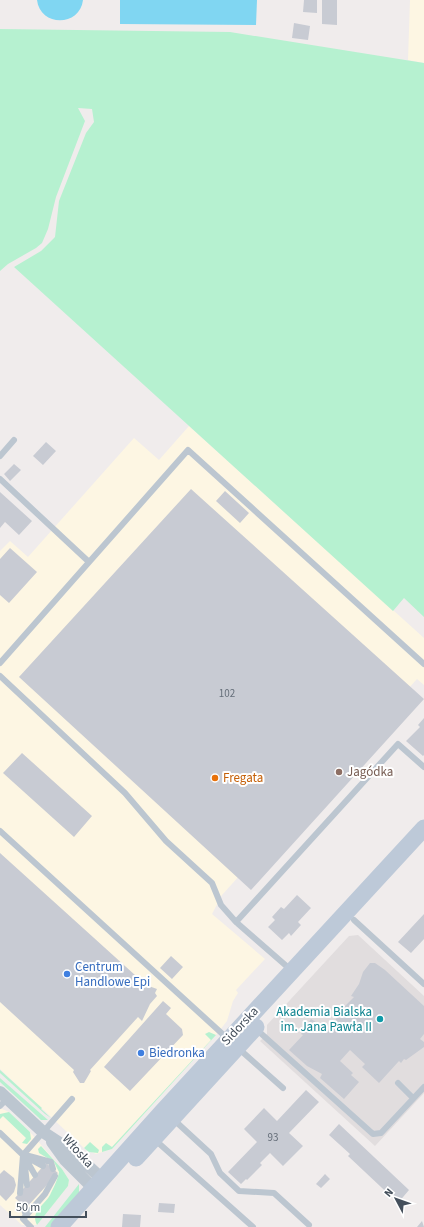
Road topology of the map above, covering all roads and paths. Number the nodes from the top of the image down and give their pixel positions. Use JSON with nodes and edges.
{"nodes":[{"id":1,"x":14,"y":440,"type":"dead end"},
{"id":2,"x":0,"y":456,"type":"edge"},
{"id":3,"x":0,"y":479,"type":"edge"},
{"id":4,"x":89,"y":562,"type":"junction"},
{"id":5,"x":0,"y":662,"type":"edge"},
{"id":6,"x":424,"y":664,"type":"edge"},
{"id":7,"x":0,"y":676,"type":"edge"},
{"id":8,"x":424,"y":767,"type":"edge"},
{"id":9,"x":424,"y":828,"type":"edge"},
{"id":10,"x":0,"y":831,"type":"edge"},
{"id":11,"x":424,"y":842,"type":"edge"},
{"id":12,"x":374,"y":889,"type":"junction"},
{"id":13,"x":350,"y":916,"type":"junction"},
{"id":14,"x":236,"y":922,"type":"junction"},
{"id":15,"x":296,"y":975,"type":"junction"},
{"id":16,"x":424,"y":984,"type":"edge"},
{"id":17,"x":251,"y":1024,"type":"junction"},
{"id":18,"x":233,"y":1043,"type":"junction"},
{"id":19,"x":398,"y":1083,"type":"dead end"},
{"id":20,"x":283,"y":1088,"type":"dead end"},
{"id":21,"x":424,"y":1088,"type":"edge"},
{"id":22,"x":413,"y":1098,"type":"junction"},
{"id":23,"x":2,"y":1099,"type":"edge"},
{"id":24,"x":72,"y":1100,"type":"dead end"},
{"id":25,"x":168,"y":1114,"type":"junction"},
{"id":26,"x":43,"y":1132,"type":"junction"},
{"id":27,"x":0,"y":1133,"type":"edge"},
{"id":28,"x":149,"y":1135,"type":"junction"},
{"id":29,"x":23,"y":1155,"type":"junction"},
{"id":30,"x":43,"y":1166,"type":"dead end"},
{"id":31,"x":35,"y":1175,"type":"dead end"},
{"id":32,"x":27,"y":1185,"type":"dead end"},
{"id":33,"x":100,"y":1186,"type":"junction"},
{"id":34,"x":20,"y":1193,"type":"dead end"},
{"id":35,"x":23,"y":1206,"type":"dead end"},
{"id":36,"x":26,"y":1216,"type":"junction"},
{"id":37,"x":309,"y":1225,"type":"dead end"},
{"id":38,"x":31,"y":1227,"type":"edge"},
{"id":39,"x":59,"y":1227,"type":"edge"},
{"id":40,"x":72,"y":1227,"type":"edge"},
{"id":41,"x":253,"y":1227,"type":"edge"}],
"edges":[{"from":1,"to":2,"type":"lane"},
{"from":3,"to":4,"type":"lane"},
{"from":4,"to":5,"type":"lane"},
{"from":4,"to":6,"type":"lane"},
{"from":7,"to":14,"type":"lane"},
{"from":8,"to":14,"type":"lane"},
{"from":9,"to":12,"type":"street","name":"Sidorska"},
{"from":10,"to":18,"type":"lane"},
{"from":11,"to":12,"type":"street","name":"Sidorska"},
{"from":12,"to":13,"type":"street","name":"Sidorska"},
{"from":13,"to":15,"type":"street","name":"Sidorska"},
{"from":13,"to":16,"type":"lane"},
{"from":14,"to":15,"type":"lane"},
{"from":15,"to":17,"type":"street","name":"Sidorska"},
{"from":17,"to":18,"type":"street","name":"Sidorska"},
{"from":17,"to":22,"type":"lane"},
{"from":18,"to":20,"type":"lane"},
{"from":18,"to":25,"type":"street","name":"Sidorska"},
{"from":19,"to":22,"type":"lane"},
{"from":21,"to":22,"type":"lane"},
{"from":23,"to":26,"type":"street","name":"Włoska"},
{"from":24,"to":26,"type":"lane"},
{"from":25,"to":28,"type":"street","name":"Sidorska"},
{"from":25,"to":37,"type":"lane"},
{"from":26,"to":29,"type":"lane"},
{"from":26,"to":33,"type":"street","name":"Włoska"},
{"from":27,"to":29,"type":"lane"},
{"from":28,"to":33,"type":"street","name":"Sidorska"},
{"from":28,"to":41,"type":"lane"},
{"from":29,"to":30,"type":"lane"},
{"from":29,"to":31,"type":"lane"},
{"from":29,"to":32,"type":"lane"},
{"from":29,"to":34,"type":"lane"},
{"from":29,"to":36,"type":"lane"},
{"from":33,"to":39,"type":"street","name":"Sidorska"},
{"from":33,"to":40,"type":"street","name":"Sidorska"},
{"from":35,"to":36,"type":"lane"},
{"from":36,"to":38,"type":"lane"}]}
